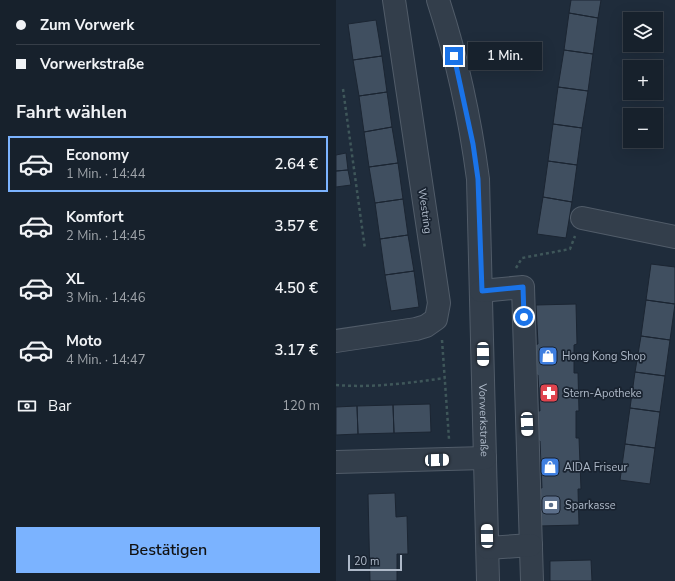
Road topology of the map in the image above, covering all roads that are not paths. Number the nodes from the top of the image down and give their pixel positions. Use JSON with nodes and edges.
{"nodes":[{"id":1,"x":394,"y":0,"type":"edge"},
{"id":2,"x":438,"y":0,"type":"edge"},
{"id":3,"x":582,"y":218,"type":"road end"},
{"id":4,"x":675,"y":238,"type":"edge"},
{"id":5,"x":482,"y":291,"type":"junction"},
{"id":6,"x":336,"y":341,"type":"edge"},
{"id":7,"x":485,"y":458,"type":"junction"},
{"id":8,"x":336,"y":462,"type":"edge"},
{"id":9,"x":531,"y":546,"type":"junction"},
{"id":10,"x":488,"y":548,"type":"junction"},
{"id":11,"x":488,"y":581,"type":"edge"},
{"id":12,"x":532,"y":581,"type":"edge"}],
"edges":[{"from":1,"to":6,"type":"street","name":"Westring"},
{"from":2,"to":5,"type":"street","name":"Vorwerkstraße"},
{"from":3,"to":4,"type":"street"},
{"from":5,"to":7,"type":"street","name":"Vorwerkstraße"},
{"from":5,"to":9,"type":"street"},
{"from":7,"to":8,"type":"street"},
{"from":7,"to":10,"type":"street","name":"Vorwerkstraße"},
{"from":9,"to":10,"type":"street"},
{"from":9,"to":12,"type":"street"},
{"from":10,"to":11,"type":"street","name":"Vorwerkstraße"}]}
